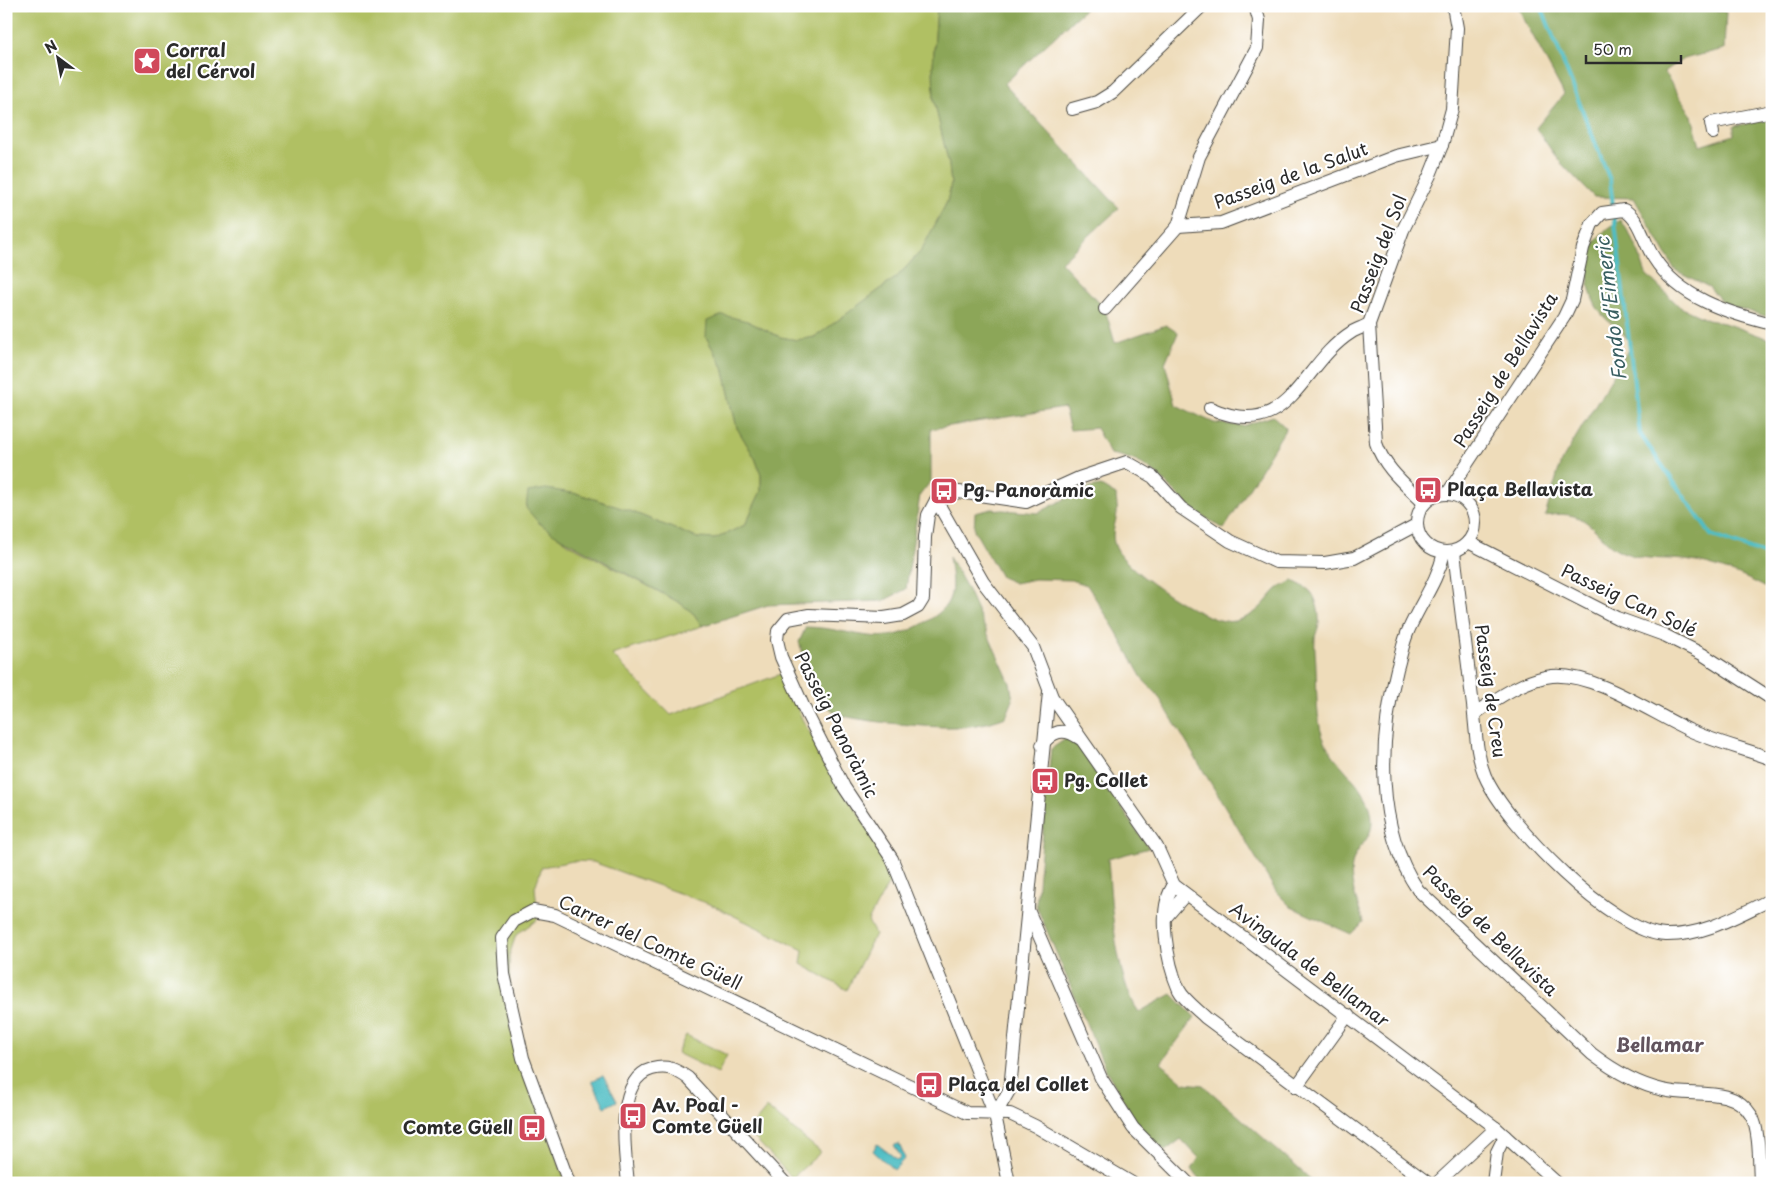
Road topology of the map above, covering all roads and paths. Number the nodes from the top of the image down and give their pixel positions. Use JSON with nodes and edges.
{"nodes":[{"id":1,"x":1202,"y":6,"type":"edge"},
{"id":2,"x":1256,"y":6,"type":"edge"},
{"id":3,"x":1453,"y":6,"type":"edge"},
{"id":4,"x":1072,"y":109,"type":"dead end"},
{"id":5,"x":1772,"y":111,"type":"edge"},
{"id":6,"x":1713,"y":133,"type":"dead end"},
{"id":7,"x":1442,"y":145,"type":"junction"},
{"id":8,"x":1178,"y":226,"type":"junction"},
{"id":9,"x":1105,"y":309,"type":"dead end"},
{"id":10,"x":1369,"y":324,"type":"junction"},
{"id":11,"x":1772,"y":324,"type":"edge"},
{"id":12,"x":1210,"y":408,"type":"dead end"},
{"id":13,"x":1447,"y":494,"type":"junction"},
{"id":14,"x":936,"y":500,"type":"junction"},
{"id":15,"x":1424,"y":503,"type":"junction"},
{"id":16,"x":1416,"y":525,"type":"junction"},
{"id":17,"x":1468,"y":542,"type":"junction"},
{"id":18,"x":1449,"y":552,"type":"junction"},
{"id":19,"x":1049,"y":692,"type":"junction"},
{"id":20,"x":1772,"y":699,"type":"edge"},
{"id":21,"x":1474,"y":714,"type":"junction"},
{"id":22,"x":1082,"y":740,"type":"junction"},
{"id":23,"x":1042,"y":745,"type":"junction"},
{"id":24,"x":1772,"y":759,"type":"edge"},
{"id":25,"x":1174,"y":885,"type":"junction"},
{"id":26,"x":1186,"y":895,"type":"junction"},
{"id":27,"x":1772,"y":899,"type":"edge"},
{"id":28,"x":1028,"y":908,"type":"junction"},
{"id":29,"x":1166,"y":917,"type":"junction"},
{"id":30,"x":1041,"y":940,"type":"junction"},
{"id":31,"x":1024,"y":946,"type":"junction"},
{"id":32,"x":1348,"y":1015,"type":"junction"},
{"id":33,"x":1296,"y":1087,"type":"junction"},
{"id":34,"x":995,"y":1115,"type":"junction"},
{"id":35,"x":1501,"y":1132,"type":"junction"},
{"id":36,"x":776,"y":1177,"type":"edge"},
{"id":37,"x":569,"y":1183,"type":"edge"},
{"id":38,"x":628,"y":1183,"type":"edge"},
{"id":39,"x":785,"y":1183,"type":"edge"},
{"id":40,"x":1009,"y":1183,"type":"edge"},
{"id":41,"x":1132,"y":1183,"type":"edge"},
{"id":42,"x":1188,"y":1183,"type":"edge"},
{"id":43,"x":1428,"y":1183,"type":"edge"},
{"id":44,"x":1437,"y":1183,"type":"edge"},
{"id":45,"x":1493,"y":1183,"type":"edge"},
{"id":46,"x":1557,"y":1183,"type":"edge"},
{"id":47,"x":1760,"y":1183,"type":"edge"}],
"edges":[{"from":1,"to":4,"type":"street"},
{"from":2,"to":8,"type":"street","name":"Passeig de la Salut"},
{"from":3,"to":7,"type":"street","name":"Passeig del Sol"},
{"from":5,"to":6,"type":"street"},
{"from":7,"to":8,"type":"street","name":"Passeig de la Salut"},
{"from":7,"to":10,"type":"street","name":"Passeig del Sol"},
{"from":8,"to":9,"type":"street"},
{"from":10,"to":12,"type":"street"},
{"from":10,"to":15,"type":"street","name":"Passeig del Sol"},
{"from":11,"to":13,"type":"street","name":"Passeig de Bellavista"},
{"from":13,"to":15,"type":"street"},
{"from":13,"to":17,"type":"street"},
{"from":14,"to":16,"type":"street"},
{"from":14,"to":19,"type":"street","name":"Avinguda de Bellamar"},
{"from":14,"to":34,"type":"street","name":"Passeig Panoràmic"},
{"from":15,"to":16,"type":"street"},
{"from":16,"to":18,"type":"street"},
{"from":17,"to":18,"type":"street"},
{"from":17,"to":20,"type":"street","name":"Passeig Can Solé"},
{"from":18,"to":21,"type":"street","name":"Passeig de Creu"},
{"from":18,"to":47,"type":"street","name":"Passeig de Bellavista"},
{"from":19,"to":22,"type":"street","name":"Avinguda de Bellamar"},
{"from":19,"to":23,"type":"street"},
{"from":21,"to":24,"type":"street"},
{"from":21,"to":27,"type":"street","name":"Passeig de Creu"},
{"from":22,"to":23,"type":"street"},
{"from":22,"to":25,"type":"street","name":"Avinguda de Bellamar"},
{"from":23,"to":28,"type":"street"},
{"from":25,"to":26,"type":"street","name":"Avinguda de Bellamar"},
{"from":25,"to":29,"type":"street"},
{"from":26,"to":29,"type":"street"},
{"from":26,"to":32,"type":"street","name":"Avinguda de Bellamar"},
{"from":28,"to":30,"type":"street"},
{"from":28,"to":31,"type":"street"},
{"from":29,"to":33,"type":"street"},
{"from":30,"to":31,"type":"street"},
{"from":30,"to":42,"type":"street"},
{"from":31,"to":34,"type":"street"},
{"from":32,"to":33,"type":"street"},
{"from":32,"to":35,"type":"street","name":"Avinguda de Bellamar"},
{"from":33,"to":43,"type":"street"},
{"from":34,"to":37,"type":"street","name":"Carrer del Comte Güell"},
{"from":34,"to":40,"type":"street"},
{"from":34,"to":41,"type":"street","name":"Carrer del Comte Güell"},
{"from":35,"to":44,"type":"street"},
{"from":35,"to":45,"type":"street"},
{"from":35,"to":46,"type":"street","name":"Avinguda de Bellamar"},
{"from":36,"to":38,"type":"street"},
{"from":36,"to":39,"type":"street"}]}
